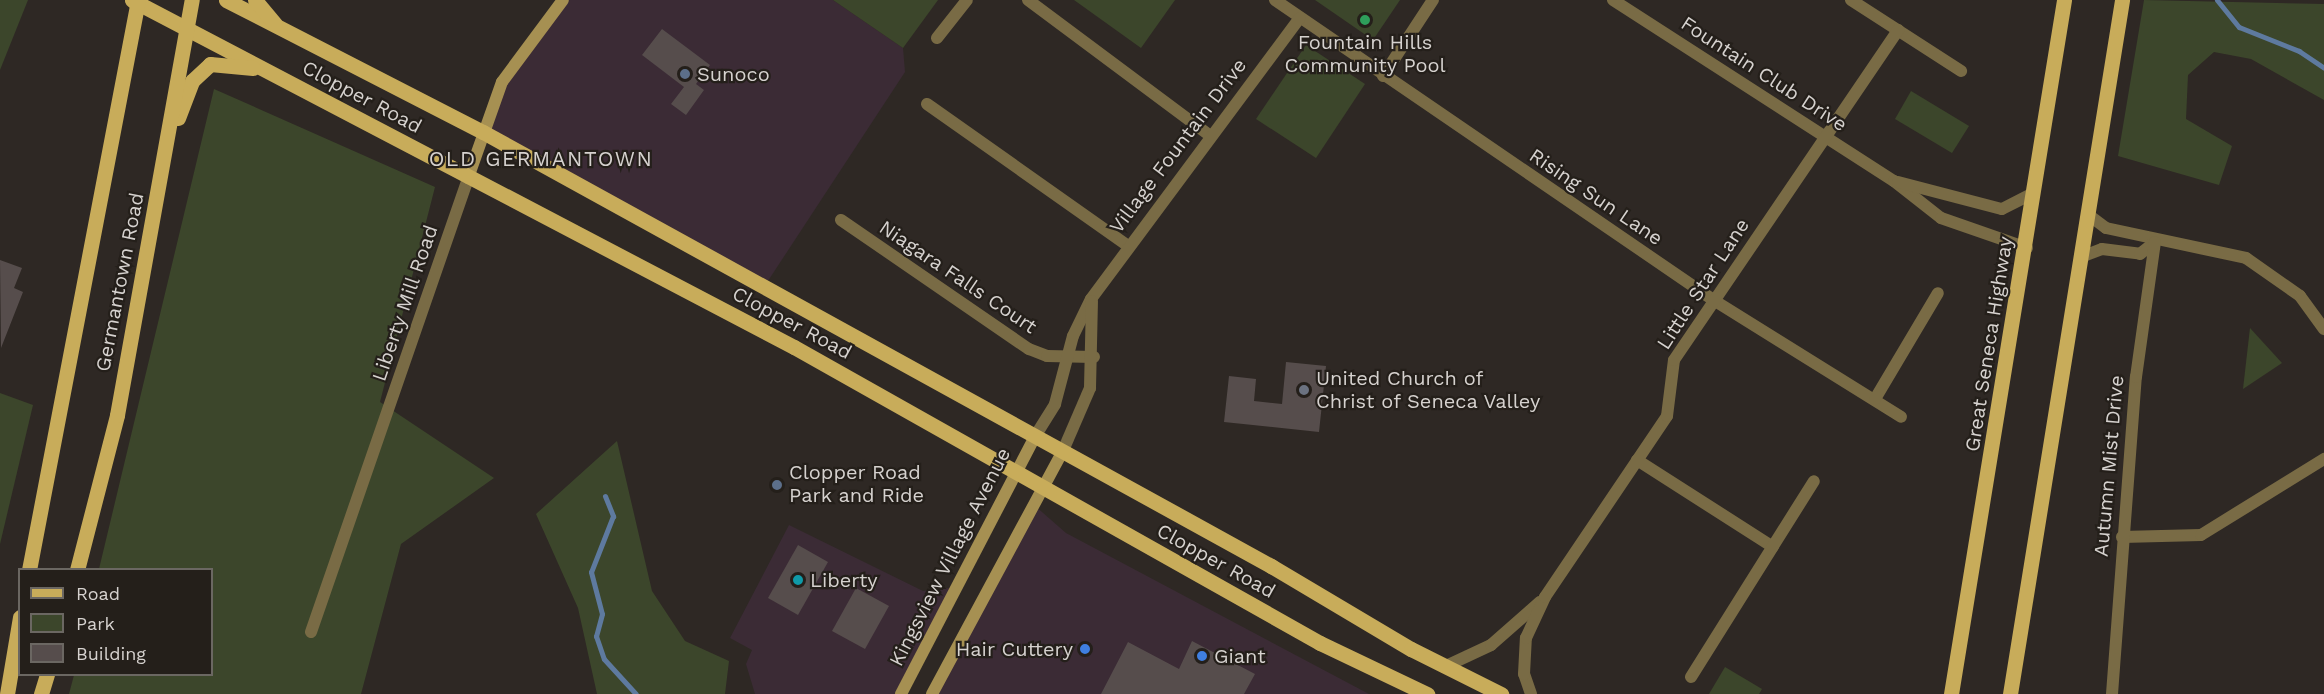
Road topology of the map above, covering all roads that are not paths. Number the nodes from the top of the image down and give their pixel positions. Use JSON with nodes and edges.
{"nodes":[{"id":1,"x":192,"y":0,"type":"edge"},
{"id":2,"x":225,"y":0,"type":"edge"},
{"id":3,"x":255,"y":0,"type":"edge"},
{"id":4,"x":563,"y":0,"type":"edge"},
{"id":5,"x":967,"y":0,"type":"edge"},
{"id":6,"x":1028,"y":0,"type":"edge"},
{"id":7,"x":1275,"y":0,"type":"edge"},
{"id":8,"x":1433,"y":0,"type":"edge"},
{"id":9,"x":1613,"y":0,"type":"edge"},
{"id":10,"x":1851,"y":0,"type":"edge"},
{"id":11,"x":2064,"y":0,"type":"edge"},
{"id":12,"x":2122,"y":0,"type":"edge"},
{"id":13,"x":136,"y":1,"type":"edge"},
{"id":14,"x":1300,"y":18,"type":"junction"},
{"id":15,"x":188,"y":26,"type":"junction"},
{"id":16,"x":281,"y":30,"type":"junction"},
{"id":17,"x":1898,"y":30,"type":"junction"},
{"id":18,"x":937,"y":39,"type":"dead end"},
{"id":19,"x":1961,"y":71,"type":"dead end"},
{"id":20,"x":275,"y":74,"type":"junction"},
{"id":21,"x":1383,"y":76,"type":"junction"},
{"id":22,"x":927,"y":104,"type":"dead end"},
{"id":23,"x":483,"y":132,"type":"junction"},
{"id":24,"x":1209,"y":135,"type":"junction"},
{"id":25,"x":1826,"y":138,"type":"junction"},
{"id":26,"x":165,"y":155,"type":"junction"},
{"id":27,"x":468,"y":178,"type":"junction"},
{"id":28,"x":1894,"y":181,"type":"junction"},
{"id":29,"x":2033,"y":193,"type":"junction"},
{"id":30,"x":2088,"y":202,"type":"junction"},
{"id":31,"x":841,"y":220,"type":"dead end"},
{"id":32,"x":2155,"y":242,"type":"junction"},
{"id":33,"x":1128,"y":246,"type":"junction"},
{"id":34,"x":2027,"y":248,"type":"junction"},
{"id":35,"x":2081,"y":257,"type":"junction"},
{"id":36,"x":1938,"y":293,"type":"dead end"},
{"id":37,"x":1091,"y":299,"type":"junction"},
{"id":38,"x":1715,"y":301,"type":"junction"},
{"id":39,"x":2324,"y":329,"type":"edge"},
{"id":40,"x":1068,"y":357,"type":"junction"},
{"id":41,"x":1094,"y":357,"type":"junction"},
{"id":42,"x":1875,"y":399,"type":"junction"},
{"id":43,"x":1901,"y":417,"type":"dead end"},
{"id":44,"x":1034,"y":438,"type":"junction"},
{"id":45,"x":1062,"y":453,"type":"junction"},
{"id":46,"x":2324,"y":459,"type":"edge"},
{"id":47,"x":1637,"y":460,"type":"junction"},
{"id":48,"x":1016,"y":471,"type":"junction"},
{"id":49,"x":1814,"y":481,"type":"dead end"},
{"id":50,"x":1043,"y":488,"type":"junction"},
{"id":51,"x":2122,"y":537,"type":"junction"},
{"id":52,"x":1773,"y":547,"type":"junction"},
{"id":53,"x":29,"y":568,"type":"edge"},
{"id":54,"x":78,"y":568,"type":"edge"},
{"id":55,"x":1545,"y":597,"type":"junction"},
{"id":56,"x":18,"y":629,"type":"edge"},
{"id":57,"x":311,"y":632,"type":"dead end"},
{"id":58,"x":1444,"y":667,"type":"junction"},
{"id":59,"x":47,"y":676,"type":"edge"},
{"id":60,"x":1691,"y":677,"type":"dead end"},
{"id":61,"x":7,"y":694,"type":"edge"},
{"id":62,"x":41,"y":694,"type":"edge"},
{"id":63,"x":901,"y":694,"type":"edge"},
{"id":64,"x":932,"y":694,"type":"edge"},
{"id":65,"x":1427,"y":694,"type":"edge"},
{"id":66,"x":1501,"y":694,"type":"edge"},
{"id":67,"x":1531,"y":694,"type":"edge"},
{"id":68,"x":1951,"y":694,"type":"edge"},
{"id":69,"x":2010,"y":694,"type":"edge"},
{"id":70,"x":2112,"y":694,"type":"edge"}],
"edges":[{"from":1,"to":15,"type":"main road","name":"Germantown Road"},
{"from":2,"to":16,"type":"main road","name":"Clopper Road"},
{"from":3,"to":16,"type":"main road"},
{"from":4,"to":23,"type":"street","name":"Liberty Mill Road"},
{"from":5,"to":18,"type":"street"},
{"from":6,"to":24,"type":"street"},
{"from":7,"to":14,"type":"street","name":"Rising Sun Lane"},
{"from":8,"to":21,"type":"street"},
{"from":9,"to":25,"type":"street","name":"Fountain Club Drive"},
{"from":10,"to":17,"type":"street"},
{"from":11,"to":29,"type":"main road","name":"Great Seneca Highway"},
{"from":12,"to":30,"type":"main road"},
{"from":13,"to":15,"type":"main road","name":"Clopper Road"},
{"from":13,"to":53,"type":"main road","name":"Germantown Road"},
{"from":14,"to":21,"type":"street","name":"Rising Sun Lane"},
{"from":14,"to":24,"type":"street","name":"Village Fountain Drive"},
{"from":15,"to":20,"type":"main road","name":"Clopper Road"},
{"from":15,"to":26,"type":"main road","name":"Germantown Road"},
{"from":16,"to":23,"type":"main road","name":"Clopper Road"},
{"from":17,"to":19,"type":"street"},
{"from":17,"to":25,"type":"street","name":"Little Star Lane"},
{"from":20,"to":26,"type":"main road"},
{"from":20,"to":27,"type":"main road","name":"Clopper Road"},
{"from":21,"to":38,"type":"street","name":"Rising Sun Lane"},
{"from":22,"to":33,"type":"street"},
{"from":23,"to":27,"type":"street","name":"Liberty Mill Road"},
{"from":23,"to":44,"type":"main road","name":"Clopper Road"},
{"from":24,"to":33,"type":"street","name":"Village Fountain Drive"},
{"from":25,"to":28,"type":"street","name":"Fountain Club Drive"},
{"from":25,"to":38,"type":"street","name":"Little Star Lane"},
{"from":26,"to":54,"type":"main road","name":"Germantown Road"},
{"from":27,"to":48,"type":"main road","name":"Clopper Road"},
{"from":27,"to":57,"type":"street","name":"Liberty Mill Road"},
{"from":28,"to":29,"type":"street","name":"Fountain Club Drive"},
{"from":28,"to":34,"type":"street","name":"Fountain Club Drive"},
{"from":29,"to":34,"type":"main road","name":"Great Seneca Highway"},
{"from":30,"to":32,"type":"street"},
{"from":30,"to":35,"type":"main road"},
{"from":31,"to":40,"type":"street","name":"Niagara Falls Court"},
{"from":32,"to":35,"type":"street"},
{"from":32,"to":39,"type":"street"},
{"from":32,"to":51,"type":"street","name":"Autumn Mist Drive"},
{"from":33,"to":37,"type":"street","name":"Village Fountain Drive"},
{"from":34,"to":68,"type":"main road","name":"Great Seneca Highway"},
{"from":35,"to":69,"type":"main road"},
{"from":36,"to":42,"type":"street"},
{"from":37,"to":40,"type":"street","name":"Village Fountain Drive"},
{"from":37,"to":41,"type":"street"},
{"from":38,"to":42,"type":"street","name":"Rising Sun Lane"},
{"from":38,"to":47,"type":"street","name":"Little Star Lane"},
{"from":40,"to":41,"type":"street","name":"Niagara Falls Court"},
{"from":40,"to":44,"type":"street","name":"Village Fountain Drive"},
{"from":41,"to":45,"type":"street"},
{"from":42,"to":43,"type":"street","name":"Rising Sun Lane"},
{"from":44,"to":45,"type":"main road","name":"Clopper Road"},
{"from":44,"to":48,"type":"street","name":"Kingsview Village Avenue"},
{"from":45,"to":50,"type":"street"},
{"from":45,"to":58,"type":"main road","name":"Clopper Road"},
{"from":46,"to":51,"type":"street"},
{"from":47,"to":52,"type":"street"},
{"from":47,"to":55,"type":"street","name":"Little Star Lane"},
{"from":48,"to":50,"type":"main road","name":"Clopper Road"},
{"from":48,"to":63,"type":"street","name":"Kingsview Village Avenue"},
{"from":49,"to":52,"type":"street"},
{"from":50,"to":64,"type":"street"},
{"from":50,"to":65,"type":"main road","name":"Clopper Road"},
{"from":51,"to":70,"type":"street","name":"Autumn Mist Drive"},
{"from":52,"to":60,"type":"street"},
{"from":55,"to":58,"type":"street","name":"Little Star Lane"},
{"from":55,"to":67,"type":"street","name":"Little Star Lane"},
{"from":56,"to":61,"type":"main road"},
{"from":58,"to":66,"type":"main road","name":"Clopper Road"},
{"from":59,"to":62,"type":"main road"}]}
